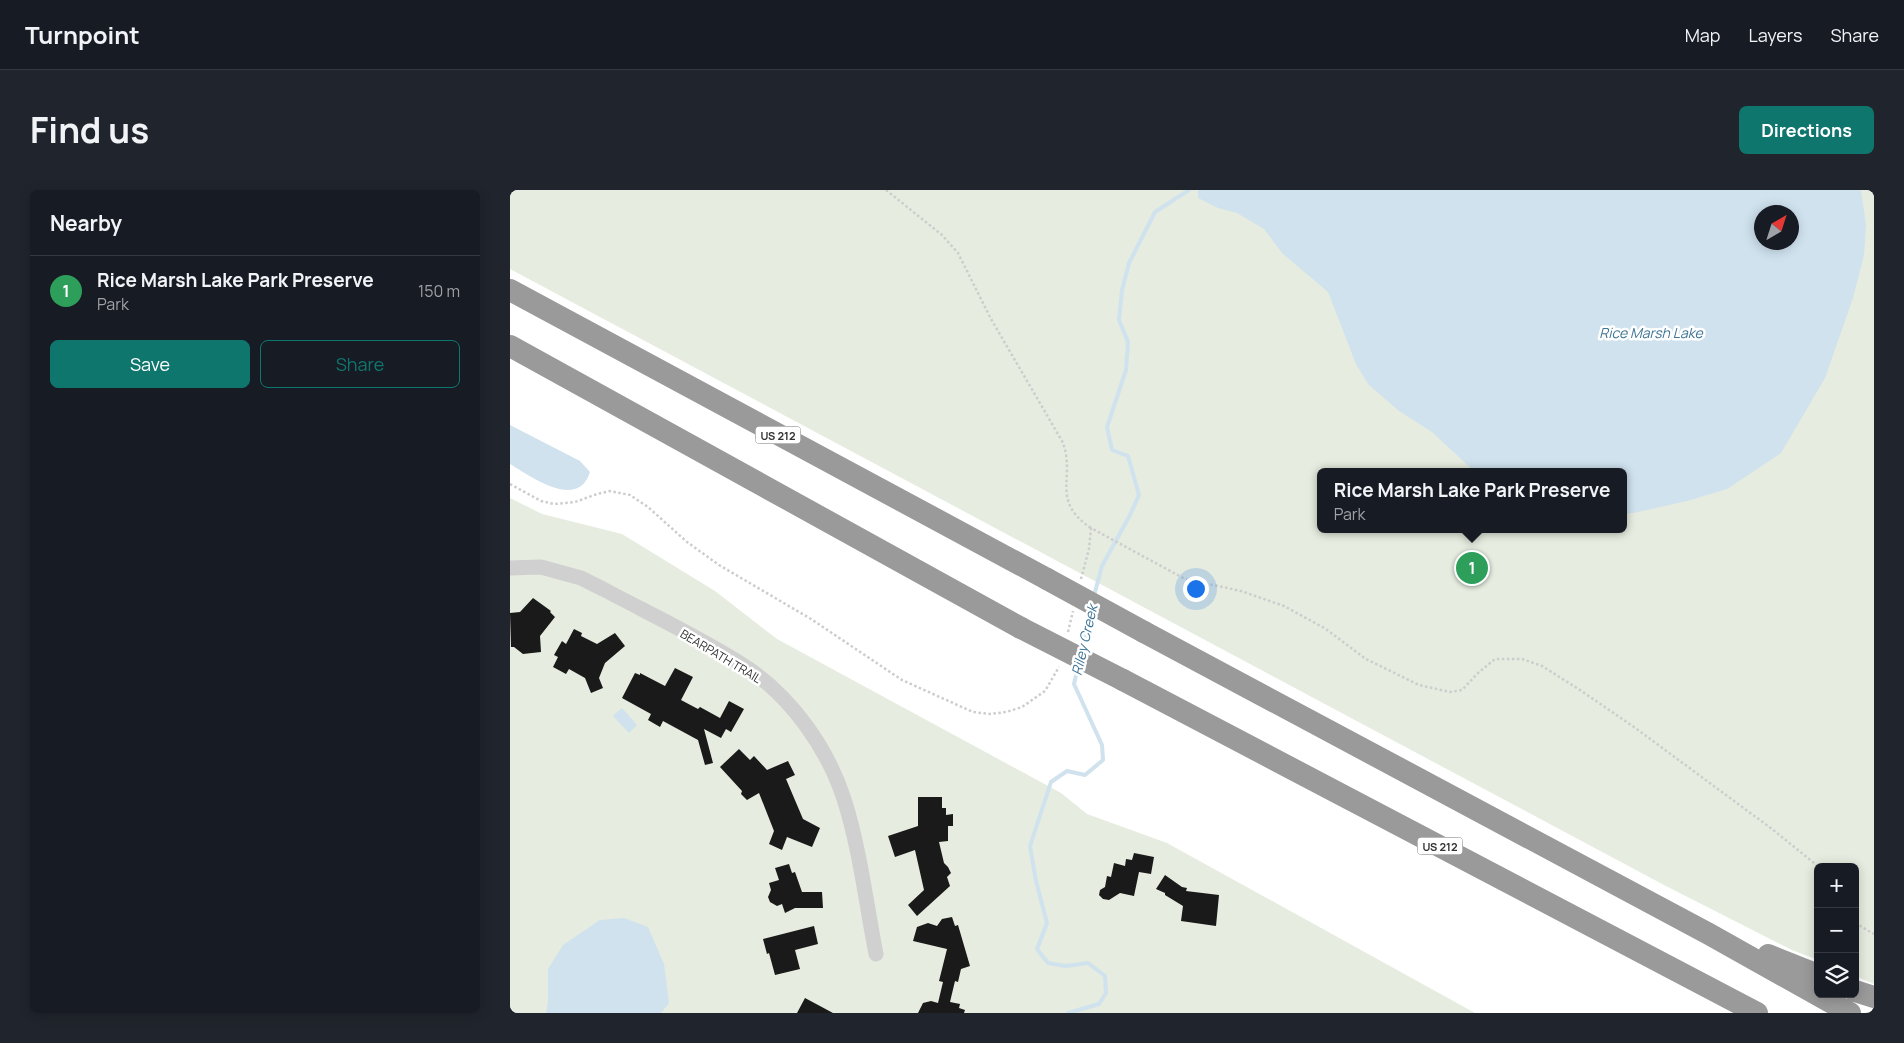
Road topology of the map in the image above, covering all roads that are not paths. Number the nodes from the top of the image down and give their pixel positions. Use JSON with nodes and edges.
{"nodes":[{"id":1,"x":510,"y":290,"type":"edge"},
{"id":2,"x":510,"y":346,"type":"edge"},
{"id":3,"x":510,"y":568,"type":"edge"},
{"id":4,"x":1709,"y":934,"type":"junction"},
{"id":5,"x":876,"y":954,"type":"dead end"},
{"id":6,"x":1814,"y":973,"type":"edge"},
{"id":7,"x":1859,"y":992,"type":"edge"},
{"id":8,"x":1874,"y":997,"type":"edge"},
{"id":9,"x":1757,"y":1013,"type":"edge"},
{"id":10,"x":1850,"y":1013,"type":"edge"}],
"edges":[{"from":1,"to":4,"type":"highway","number":"US 212","bridge":true},
{"from":2,"to":9,"type":"highway","number":"US 212","bridge":true},
{"from":3,"to":5,"type":"street","name":"BEARPATH TRAIL"},
{"from":4,"to":6,"type":"highway"},
{"from":4,"to":10,"type":"highway","number":"US 212"},
{"from":7,"to":8,"type":"highway"}]}
